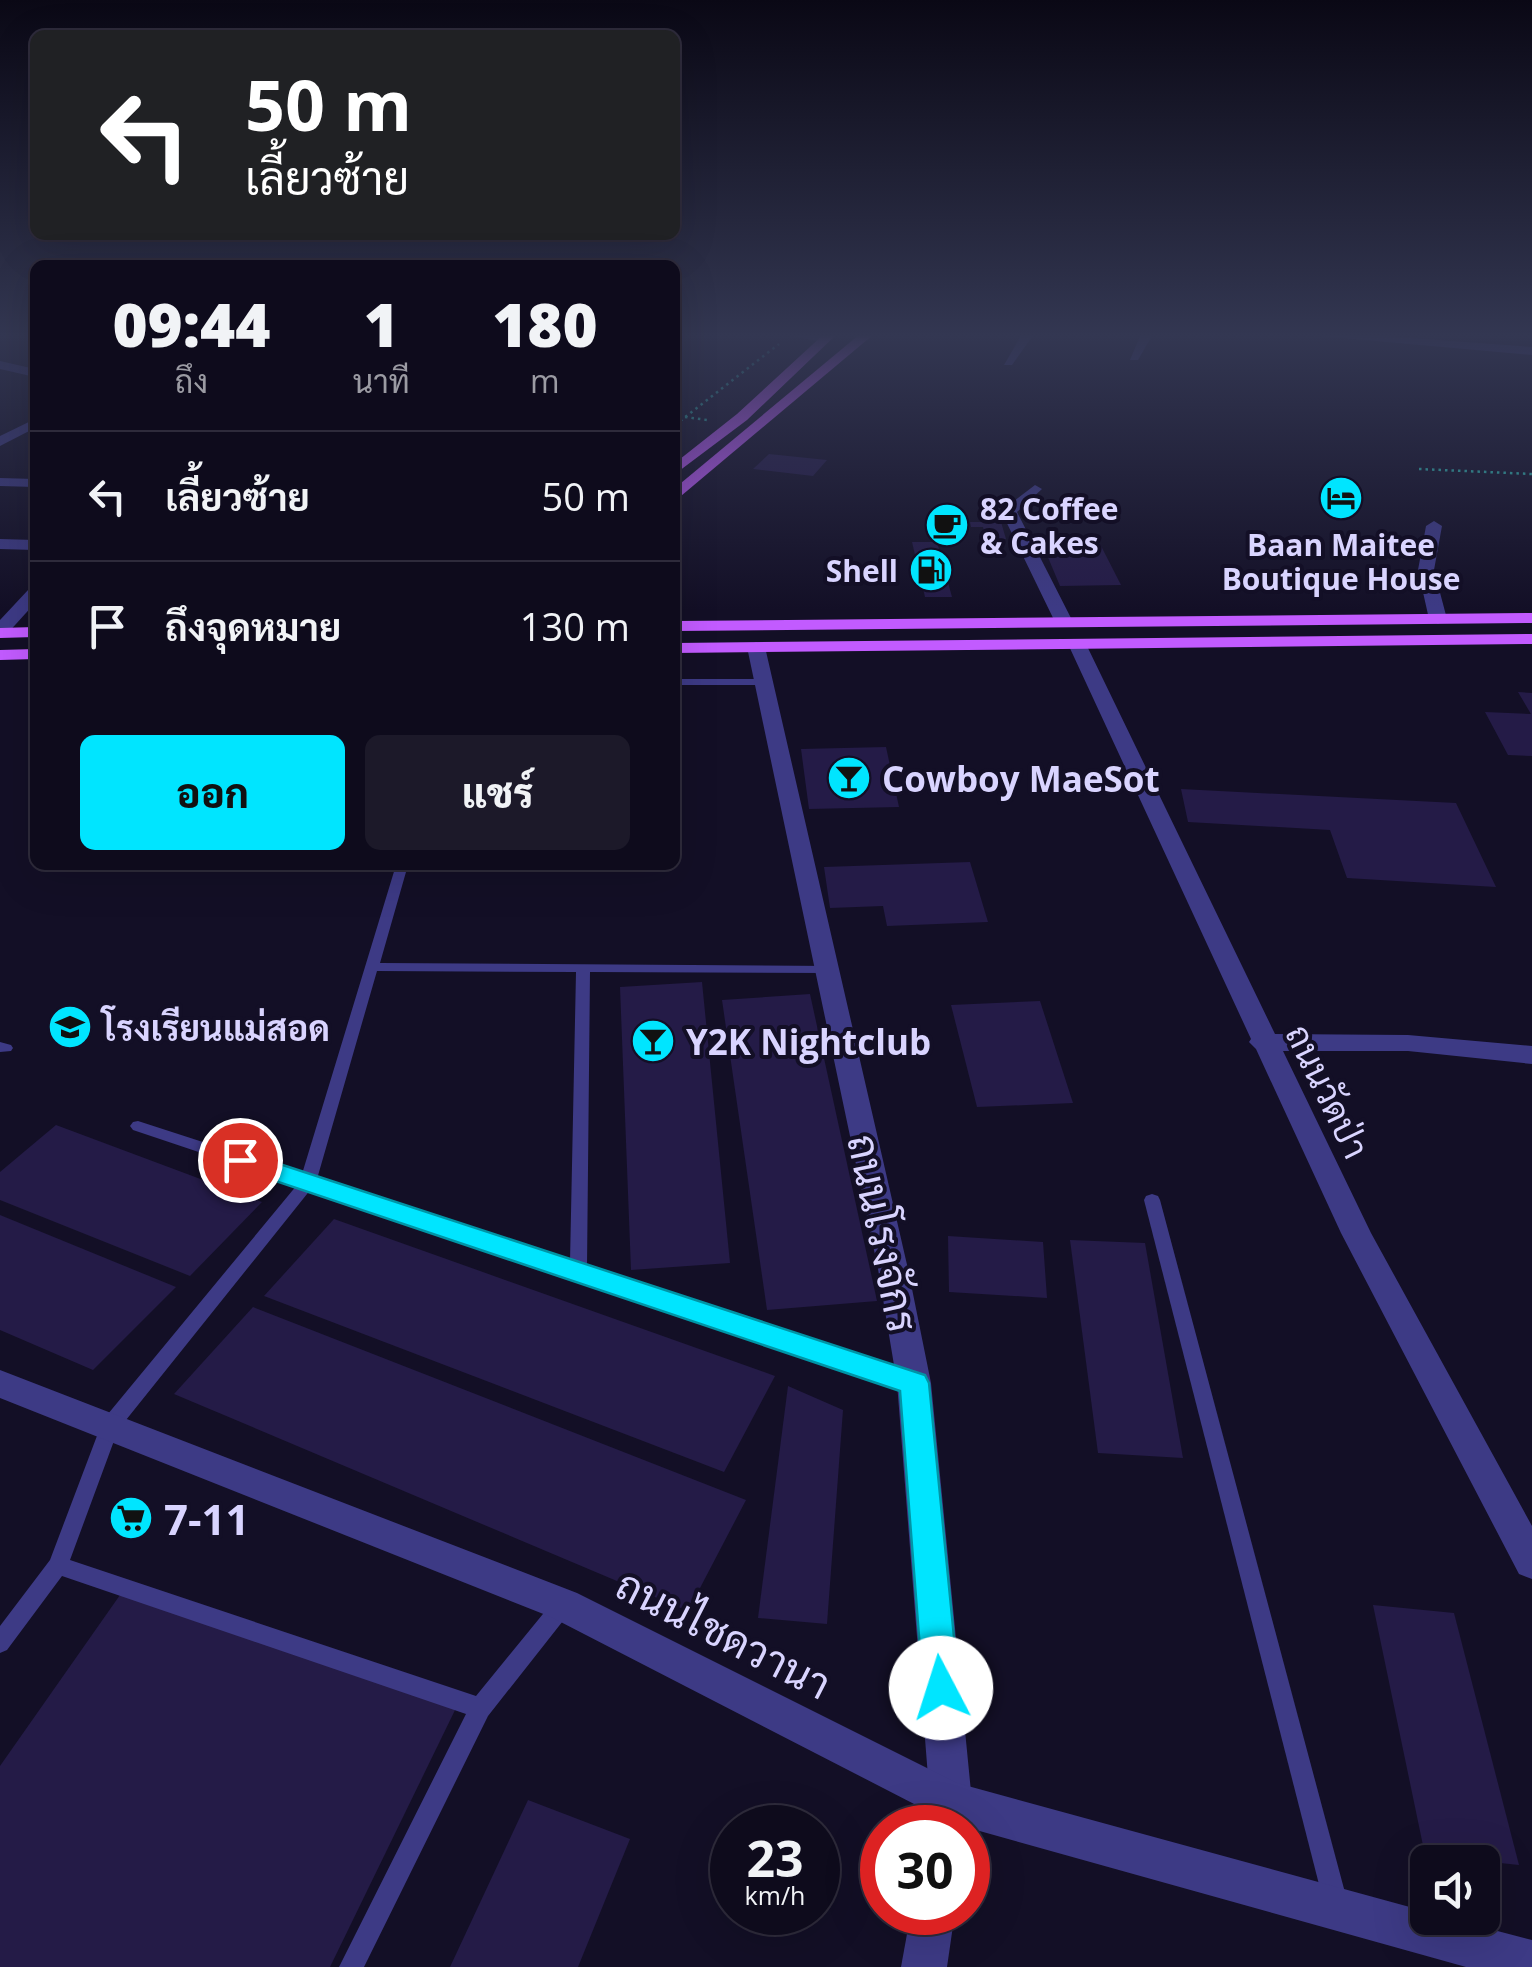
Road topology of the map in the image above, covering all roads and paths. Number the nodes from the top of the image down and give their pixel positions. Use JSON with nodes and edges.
{"nodes":[{"id":1,"x":732,"y":426,"type":"edge"},
{"id":2,"x":758,"y":426,"type":"edge"},
{"id":3,"x":30,"y":428,"type":"edge"},
{"id":4,"x":0,"y":442,"type":"edge"},
{"id":5,"x":680,"y":466,"type":"edge"},
{"id":6,"x":1419,"y":468,"type":"dead end"},
{"id":7,"x":1532,"y":474,"type":"edge"},
{"id":8,"x":0,"y":482,"type":"edge"},
{"id":9,"x":30,"y":484,"type":"edge"},
{"id":10,"x":1035,"y":490,"type":"dead end"},
{"id":11,"x":680,"y":492,"type":"edge"},
{"id":12,"x":1434,"y":526,"type":"dead end"},
{"id":13,"x":0,"y":544,"type":"edge"},
{"id":14,"x":30,"y":545,"type":"edge"},
{"id":15,"x":30,"y":599,"type":"edge"},
{"id":16,"x":1438,"y":618,"type":"junction"},
{"id":17,"x":1500,"y":618,"type":"junction"},
{"id":18,"x":1532,"y":618,"type":"edge"},
{"id":19,"x":680,"y":626,"type":"edge"},
{"id":20,"x":0,"y":632,"type":"edge"},
{"id":21,"x":30,"y":632,"type":"edge"},
{"id":22,"x":1070,"y":633,"type":"junction"},
{"id":23,"x":1526,"y":639,"type":"edge"},
{"id":24,"x":756,"y":647,"type":"junction"},
{"id":25,"x":680,"y":648,"type":"edge"},
{"id":26,"x":0,"y":654,"type":"edge"},
{"id":27,"x":30,"y":654,"type":"edge"},
{"id":28,"x":680,"y":682,"type":"edge"},
{"id":29,"x":763,"y":682,"type":"junction"},
{"id":30,"x":401,"y":870,"type":"edge"},
{"id":31,"x":372,"y":967,"type":"junction"},
{"id":32,"x":582,"y":968,"type":"junction"},
{"id":33,"x":827,"y":969,"type":"junction"},
{"id":34,"x":1262,"y":1042,"type":"junction"},
{"id":35,"x":1532,"y":1055,"type":"edge"},
{"id":36,"x":138,"y":1126,"type":"dead end"},
{"id":37,"x":308,"y":1182,"type":"junction"},
{"id":38,"x":1152,"y":1200,"type":"dead end"},
{"id":39,"x":578,"y":1272,"type":"junction"},
{"id":40,"x":914,"y":1383,"type":"junction"},
{"id":41,"x":0,"y":1384,"type":"edge"},
{"id":42,"x":110,"y":1426,"type":"junction"},
{"id":43,"x":1532,"y":1562,"type":"edge"},
{"id":44,"x":58,"y":1565,"type":"junction"},
{"id":45,"x":564,"y":1605,"type":"junction"},
{"id":46,"x":0,"y":1643,"type":"edge"},
{"id":47,"x":480,"y":1708,"type":"junction"},
{"id":48,"x":931,"y":1805,"type":"edge"},
{"id":49,"x":948,"y":1805,"type":"edge"},
{"id":50,"x":990,"y":1825,"type":"edge"},
{"id":51,"x":1337,"y":1909,"type":"junction"},
{"id":52,"x":929,"y":1935,"type":"edge"},
{"id":53,"x":1532,"y":1963,"type":"edge"},
{"id":54,"x":352,"y":1967,"type":"edge"},
{"id":55,"x":924,"y":1967,"type":"edge"}],
"edges":[{"from":1,"to":5,"type":"main road"},
{"from":2,"to":11,"type":"main road"},
{"from":3,"to":4,"type":"street"},
{"from":6,"to":7,"type":"path"},
{"from":8,"to":9,"type":"street"},
{"from":10,"to":22,"type":"street","name":"ถนนวัดป่า"},
{"from":12,"to":16,"type":"street"},
{"from":13,"to":14,"type":"street"},
{"from":15,"to":20,"type":"street"},
{"from":16,"to":17,"type":"main road"},
{"from":16,"to":22,"type":"main road"},
{"from":17,"to":18,"type":"main road"},
{"from":17,"to":23,"type":"main road"},
{"from":19,"to":22,"type":"main road"},
{"from":20,"to":21,"type":"main road"},
{"from":22,"to":23,"type":"main road"},
{"from":22,"to":24,"type":"main road"},
{"from":22,"to":34,"type":"street","name":"ถนนวัดป่า"},
{"from":24,"to":25,"type":"main road"},
{"from":24,"to":29,"type":"street","name":"ถนนโรงจักร"},
{"from":26,"to":27,"type":"main road"},
{"from":28,"to":29,"type":"lane"},
{"from":29,"to":33,"type":"street","name":"ถนนโรงจักร"},
{"from":30,"to":31,"type":"lane"},
{"from":31,"to":32,"type":"lane"},
{"from":31,"to":37,"type":"lane"},
{"from":32,"to":33,"type":"lane"},
{"from":32,"to":39,"type":"lane"},
{"from":33,"to":40,"type":"street","name":"ถนนโรงจักร"},
{"from":34,"to":35,"type":"street"},
{"from":34,"to":43,"type":"street","name":"ถนนวัดป่า"},
{"from":36,"to":37,"type":"lane"},
{"from":37,"to":39,"type":"lane"},
{"from":37,"to":42,"type":"lane"},
{"from":38,"to":51,"type":"lane"},
{"from":39,"to":40,"type":"lane"},
{"from":40,"to":49,"type":"street","name":"ถนนโรงจักร"},
{"from":41,"to":42,"type":"street","name":"ถนนไชดวานา"},
{"from":42,"to":44,"type":"lane"},
{"from":42,"to":45,"type":"street","name":"ถนนไชดวานา"},
{"from":44,"to":46,"type":"lane"},
{"from":44,"to":47,"type":"lane"},
{"from":45,"to":47,"type":"lane"},
{"from":45,"to":48,"type":"street","name":"ถนนไชดวานา"},
{"from":47,"to":54,"type":"lane"},
{"from":50,"to":51,"type":"street","name":"ถนนไชดวานา"},
{"from":51,"to":53,"type":"street","name":"ถนนไชดวานา"},
{"from":52,"to":55,"type":"street"}]}
